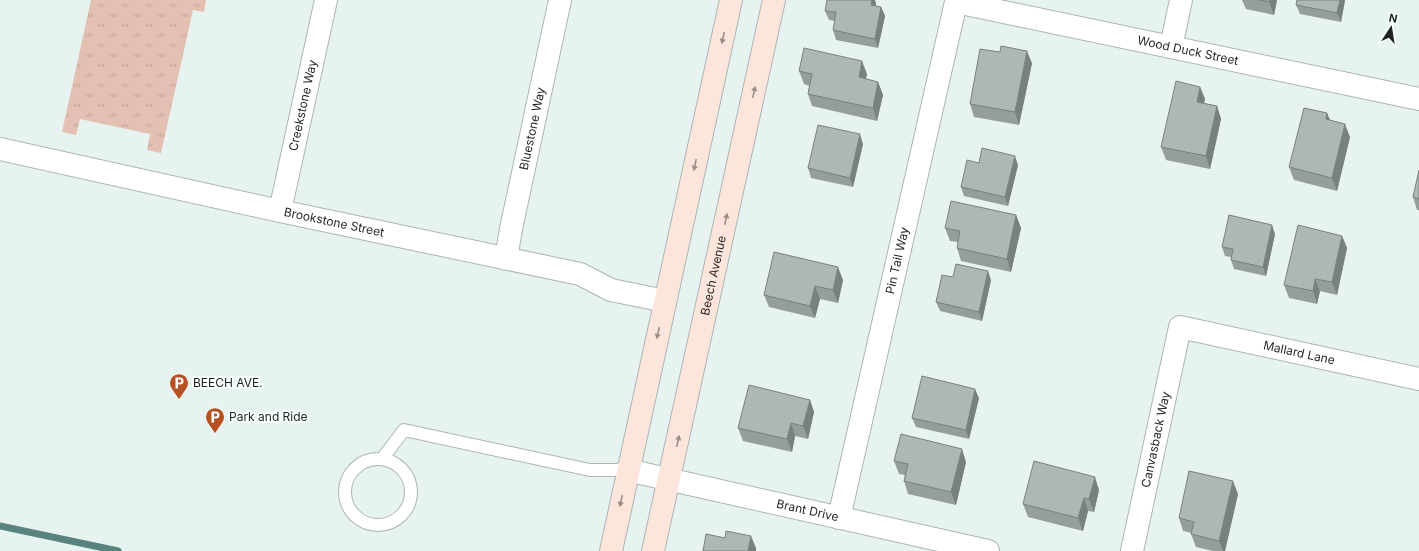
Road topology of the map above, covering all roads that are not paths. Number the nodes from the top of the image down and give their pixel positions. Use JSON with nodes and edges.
{"nodes":[{"id":1,"x":326,"y":0,"type":"edge"},
{"id":2,"x":560,"y":0,"type":"edge"},
{"id":3,"x":731,"y":0,"type":"edge"},
{"id":4,"x":774,"y":0,"type":"edge"},
{"id":5,"x":1182,"y":0,"type":"edge"},
{"id":6,"x":956,"y":2,"type":"joint"},
{"id":7,"x":1171,"y":47,"type":"junction"},
{"id":8,"x":1419,"y":98,"type":"edge"},
{"id":9,"x":0,"y":149,"type":"edge"},
{"id":10,"x":280,"y":211,"type":"junction"},
{"id":11,"x":506,"y":258,"type":"junction"},
{"id":12,"x":665,"y":301,"type":"junction"},
{"id":13,"x":1180,"y":327,"type":"joint"},
{"id":14,"x":1419,"y":379,"type":"edge"},
{"id":15,"x":382,"y":459,"type":"junction"},
{"id":16,"x":627,"y":470,"type":"junction"},
{"id":17,"x":670,"y":480,"type":"junction"},
{"id":18,"x":839,"y":518,"type":"junction"},
{"id":19,"x":611,"y":551,"type":"edge"},
{"id":20,"x":653,"y":551,"type":"edge"},
{"id":21,"x":988,"y":551,"type":"edge"},
{"id":22,"x":1132,"y":551,"type":"edge"}],
"edges":[{"from":1,"to":10,"type":"street","name":"Creekstone Way"},
{"from":2,"to":11,"type":"street","name":"Bluestone Way"},
{"from":3,"to":12,"type":"main road","one_way":true},
{"from":17,"to":4,"type":"main road","name":"Beech Avenue","one_way":true},
{"from":5,"to":7,"type":"street"},
{"from":6,"to":7,"type":"street","name":"Wood Duck Street"},
{"from":6,"to":18,"type":"street","name":"Pin Tail Way"},
{"from":7,"to":8,"type":"street","name":"Wood Duck Street"},
{"from":9,"to":10,"type":"street","name":"Brookstone Street"},
{"from":10,"to":11,"type":"street","name":"Brookstone Street"},
{"from":11,"to":12,"type":"street","name":"Brookstone Street"},
{"from":12,"to":16,"type":"main road","one_way":true},
{"from":13,"to":14,"type":"street","name":"Mallard Lane"},
{"from":13,"to":22,"type":"street","name":"Canvasback Way"},
{"from":15,"to":15,"type":"lane"},
{"from":15,"to":16,"type":"lane"},
{"from":16,"to":17,"type":"street","name":"Brant Drive"},
{"from":16,"to":19,"type":"main road","one_way":true},
{"from":17,"to":18,"type":"street","name":"Brant Drive"},
{"from":17,"to":20,"type":"main road","name":"Beech Avenue"},
{"from":18,"to":21,"type":"street","name":"Brant Drive"}]}
